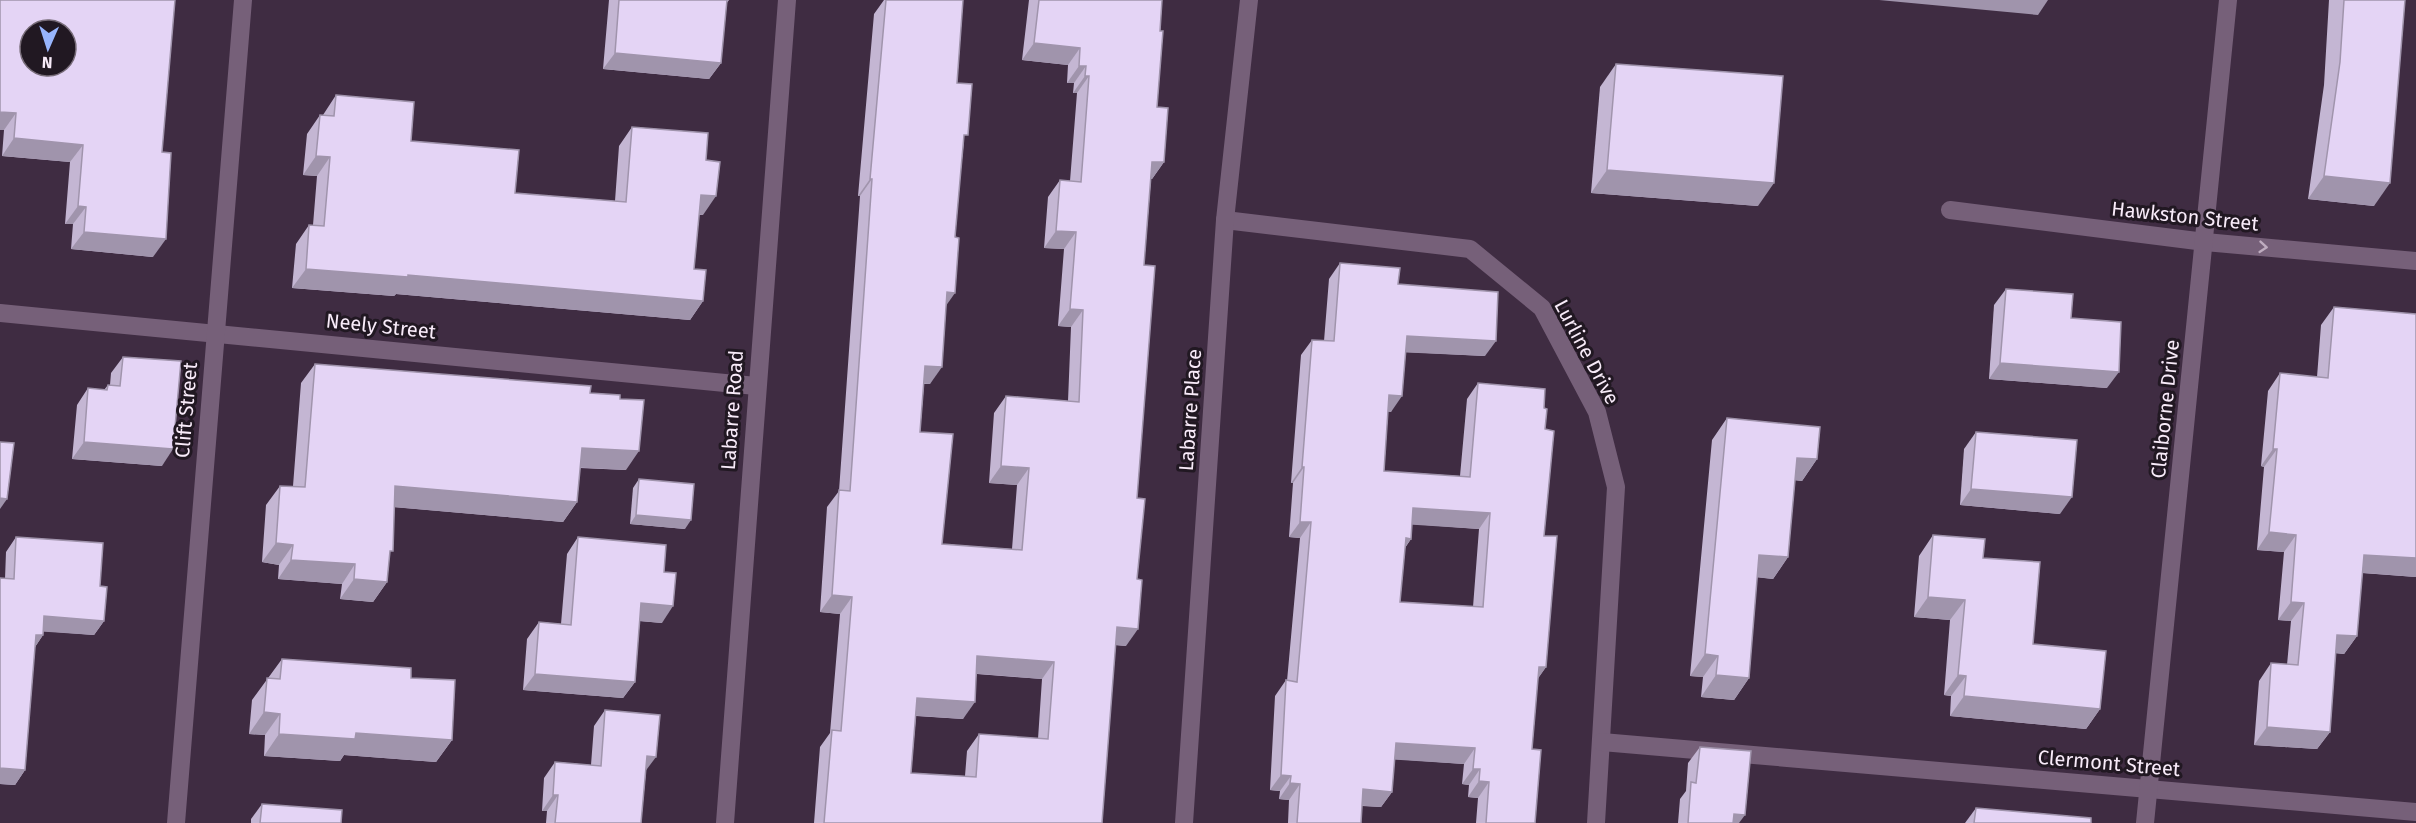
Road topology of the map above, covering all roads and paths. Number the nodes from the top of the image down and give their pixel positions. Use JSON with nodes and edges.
{"nodes":[{"id":1,"x":243,"y":0,"type":"edge"},
{"id":2,"x":787,"y":0,"type":"edge"},
{"id":3,"x":1249,"y":0,"type":"edge"},
{"id":4,"x":2228,"y":0,"type":"edge"},
{"id":5,"x":1950,"y":210,"type":"dead end"},
{"id":6,"x":1225,"y":220,"type":"junction"},
{"id":7,"x":2205,"y":242,"type":"junction"},
{"id":8,"x":2416,"y":261,"type":"edge"},
{"id":9,"x":0,"y":313,"type":"edge"},
{"id":10,"x":215,"y":333,"type":"junction"},
{"id":11,"x":756,"y":386,"type":"junction"},
{"id":12,"x":1602,"y":742,"type":"junction"},
{"id":13,"x":2148,"y":789,"type":"junction"},
{"id":14,"x":2416,"y":812,"type":"edge"},
{"id":15,"x":176,"y":823,"type":"edge"},
{"id":16,"x":725,"y":823,"type":"edge"},
{"id":17,"x":1184,"y":823,"type":"edge"},
{"id":18,"x":1596,"y":823,"type":"edge"},
{"id":19,"x":2145,"y":823,"type":"edge"}],
"edges":[{"from":1,"to":10,"type":"street","name":"Clift Street"},
{"from":2,"to":11,"type":"street","name":"Labarre Road"},
{"from":3,"to":6,"type":"street","name":"Labarre Place"},
{"from":4,"to":7,"type":"street","name":"Claiborne Drive"},
{"from":5,"to":7,"type":"street","name":"Hawkston Street"},
{"from":6,"to":12,"type":"street","name":"Lurline Drive"},
{"from":6,"to":17,"type":"street","name":"Labarre Place"},
{"from":7,"to":8,"type":"street","name":"Hawkston Street","one_way":true},
{"from":7,"to":13,"type":"street","name":"Claiborne Drive"},
{"from":9,"to":10,"type":"street","name":"Neely Street"},
{"from":10,"to":11,"type":"street","name":"Neely Street"},
{"from":10,"to":15,"type":"street","name":"Clift Street"},
{"from":11,"to":16,"type":"street","name":"Labarre Road"},
{"from":12,"to":13,"type":"street","name":"Clermont Street"},
{"from":12,"to":18,"type":"street","name":"Lurline Drive"},
{"from":13,"to":14,"type":"street","name":"Clermont Street"},
{"from":13,"to":19,"type":"street","name":"Claiborne Drive"}]}
